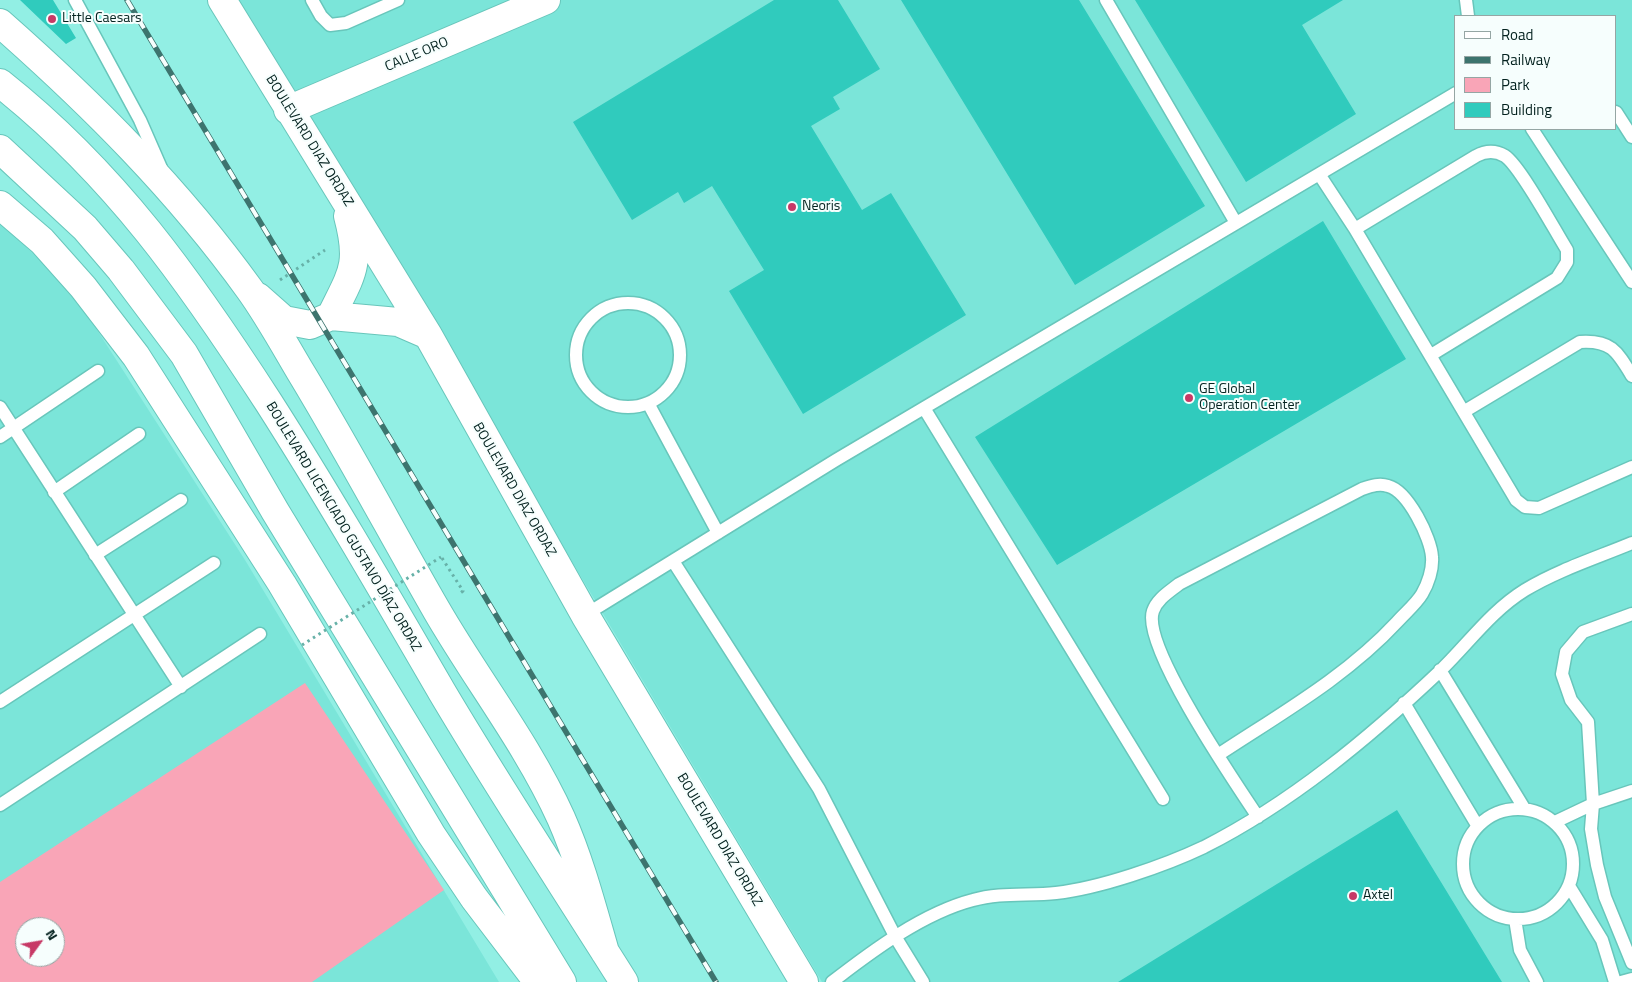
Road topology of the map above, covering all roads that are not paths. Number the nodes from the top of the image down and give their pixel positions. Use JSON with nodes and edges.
{"nodes":[{"id":1,"x":75,"y":0,"type":"edge"},
{"id":2,"x":222,"y":0,"type":"edge"},
{"id":3,"x":312,"y":0,"type":"edge"},
{"id":4,"x":398,"y":0,"type":"edge"},
{"id":5,"x":546,"y":0,"type":"edge"},
{"id":6,"x":1106,"y":0,"type":"edge"},
{"id":7,"x":1466,"y":0,"type":"edge"},
{"id":8,"x":1468,"y":15,"type":"edge"},
{"id":9,"x":0,"y":23,"type":"edge"},
{"id":10,"x":0,"y":83,"type":"edge"},
{"id":11,"x":1454,"y":94,"type":"edge"},
{"id":12,"x":288,"y":110,"type":"junction"},
{"id":13,"x":1617,"y":114,"type":"edge"},
{"id":14,"x":1533,"y":130,"type":"edge"},
{"id":15,"x":1632,"y":137,"type":"edge"},
{"id":16,"x":0,"y":148,"type":"edge"},
{"id":17,"x":1320,"y":174,"type":"junction"},
{"id":18,"x":170,"y":189,"type":"junction"},
{"id":19,"x":343,"y":195,"type":"junction"},
{"id":20,"x":0,"y":205,"type":"edge"},
{"id":21,"x":1236,"y":223,"type":"junction"},
{"id":22,"x":1355,"y":229,"type":"junction"},
{"id":23,"x":1631,"y":280,"type":"edge"},
{"id":24,"x":250,"y":290,"type":"junction"},
{"id":25,"x":331,"y":316,"type":"junction"},
{"id":26,"x":428,"y":335,"type":"junction"},
{"id":27,"x":1431,"y":355,"type":"junction"},
{"id":28,"x":98,"y":371,"type":"dead end"},
{"id":29,"x":1632,"y":376,"type":"edge"},
{"id":30,"x":648,"y":403,"type":"junction"},
{"id":31,"x":0,"y":407,"type":"edge"},
{"id":32,"x":924,"y":408,"type":"junction"},
{"id":33,"x":1465,"y":411,"type":"junction"},
{"id":34,"x":13,"y":428,"type":"junction"},
{"id":35,"x":139,"y":434,"type":"dead end"},
{"id":36,"x":0,"y":437,"type":"edge"},
{"id":37,"x":1632,"y":467,"type":"edge"},
{"id":38,"x":54,"y":492,"type":"junction"},
{"id":39,"x":181,"y":500,"type":"dead end"},
{"id":40,"x":718,"y":533,"type":"junction"},
{"id":41,"x":1632,"y":543,"type":"edge"},
{"id":42,"x":95,"y":555,"type":"junction"},
{"id":43,"x":673,"y":561,"type":"junction"},
{"id":44,"x":214,"y":563,"type":"dead end"},
{"id":45,"x":1632,"y":614,"type":"edge"},
{"id":46,"x":134,"y":616,"type":"junction"},
{"id":47,"x":586,"y":616,"type":"junction"},
{"id":48,"x":260,"y":634,"type":"dead end"},
{"id":49,"x":1440,"y":670,"type":"junction"},
{"id":50,"x":181,"y":687,"type":"junction"},
{"id":51,"x":0,"y":702,"type":"edge"},
{"id":52,"x":1404,"y":703,"type":"junction"},
{"id":53,"x":1218,"y":755,"type":"junction"},
{"id":54,"x":1632,"y":791,"type":"edge"},
{"id":55,"x":1163,"y":799,"type":"dead end"},
{"id":56,"x":1593,"y":804,"type":"junction"},
{"id":57,"x":0,"y":805,"type":"edge"},
{"id":58,"x":1524,"y":808,"type":"junction"},
{"id":59,"x":1258,"y":817,"type":"junction"},
{"id":60,"x":1555,"y":822,"type":"junction"},
{"id":61,"x":1477,"y":825,"type":"junction"},
{"id":62,"x":1569,"y":886,"type":"junction"},
{"id":63,"x":1515,"y":919,"type":"junction"},
{"id":64,"x":896,"y":938,"type":"junction"},
{"id":65,"x":605,"y":952,"type":"junction"},
{"id":66,"x":1632,"y":963,"type":"edge"},
{"id":67,"x":1632,"y":979,"type":"edge"},
{"id":68,"x":538,"y":982,"type":"edge"},
{"id":69,"x":562,"y":982,"type":"edge"},
{"id":70,"x":624,"y":982,"type":"edge"},
{"id":71,"x":804,"y":982,"type":"edge"},
{"id":72,"x":832,"y":982,"type":"edge"},
{"id":73,"x":923,"y":982,"type":"edge"},
{"id":74,"x":1537,"y":982,"type":"edge"},
{"id":75,"x":1615,"y":982,"type":"edge"},
{"id":76,"x":1621,"y":982,"type":"edge"}],
"edges":[{"from":1,"to":18,"type":"lane"},
{"from":2,"to":12,"type":"main road","name":"BOULEVARD DIAZ ORDAZ"},
{"from":3,"to":4,"type":"lane"},
{"from":5,"to":12,"type":"main road","name":"CALLE ORO"},
{"from":6,"to":21,"type":"lane"},
{"from":7,"to":8,"type":"lane"},
{"from":9,"to":18,"type":"main road"},
{"from":10,"to":65,"type":"main road","name":"BOULEVARD LICENCIADO GUSTAVO DÍAZ ORDAZ"},
{"from":11,"to":17,"type":"lane"},
{"from":12,"to":19,"type":"main road","name":"BOULEVARD DIAZ ORDAZ"},
{"from":13,"to":15,"type":"lane"},
{"from":14,"to":23,"type":"lane"},
{"from":16,"to":69,"type":"main road"},
{"from":17,"to":21,"type":"lane"},
{"from":17,"to":22,"type":"lane"},
{"from":18,"to":24,"type":"main road"},
{"from":19,"to":25,"type":"main road"},
{"from":19,"to":26,"type":"main road","name":"BOULEVARD DIAZ ORDAZ"},
{"from":20,"to":68,"type":"main road"},
{"from":21,"to":32,"type":"lane"},
{"from":22,"to":27,"type":"lane"},
{"from":22,"to":27,"type":"lane"},
{"from":24,"to":25,"type":"main road"},
{"from":24,"to":65,"type":"main road"},
{"from":25,"to":26,"type":"main road"},
{"from":26,"to":47,"type":"main road","name":"BOULEVARD DIAZ ORDAZ"},
{"from":27,"to":33,"type":"lane"},
{"from":28,"to":34,"type":"lane"},
{"from":29,"to":33,"type":"lane"},
{"from":30,"to":30,"type":"lane"},
{"from":30,"to":40,"type":"lane"},
{"from":31,"to":34,"type":"lane"},
{"from":32,"to":40,"type":"lane"},
{"from":32,"to":55,"type":"lane"},
{"from":33,"to":37,"type":"lane"},
{"from":34,"to":36,"type":"lane"},
{"from":34,"to":38,"type":"lane"},
{"from":35,"to":38,"type":"lane"},
{"from":38,"to":42,"type":"lane"},
{"from":39,"to":42,"type":"lane"},
{"from":40,"to":43,"type":"lane"},
{"from":41,"to":49,"type":"lane"},
{"from":42,"to":46,"type":"lane"},
{"from":43,"to":47,"type":"lane"},
{"from":43,"to":64,"type":"lane"},
{"from":44,"to":46,"type":"lane"},
{"from":45,"to":56,"type":"lane"},
{"from":46,"to":50,"type":"lane"},
{"from":46,"to":51,"type":"lane"},
{"from":47,"to":71,"type":"main road","name":"BOULEVARD DIAZ ORDAZ"},
{"from":48,"to":50,"type":"lane"},
{"from":49,"to":52,"type":"lane"},
{"from":49,"to":58,"type":"lane"},
{"from":50,"to":57,"type":"lane"},
{"from":52,"to":59,"type":"lane"},
{"from":52,"to":61,"type":"lane"},
{"from":53,"to":53,"type":"lane"},
{"from":53,"to":59,"type":"lane"},
{"from":54,"to":56,"type":"lane"},
{"from":56,"to":60,"type":"lane"},
{"from":56,"to":66,"type":"lane"},
{"from":58,"to":60,"type":"lane"},
{"from":58,"to":61,"type":"lane"},
{"from":59,"to":64,"type":"lane"},
{"from":60,"to":62,"type":"lane"},
{"from":61,"to":63,"type":"lane"},
{"from":62,"to":63,"type":"lane"},
{"from":62,"to":75,"type":"lane"},
{"from":63,"to":74,"type":"lane"},
{"from":64,"to":72,"type":"lane"},
{"from":64,"to":73,"type":"lane"},
{"from":65,"to":70,"type":"main road","name":"BOULEVARD LICENCIADO GUSTAVO DÍAZ ORDAZ"},
{"from":67,"to":76,"type":"lane"}]}
